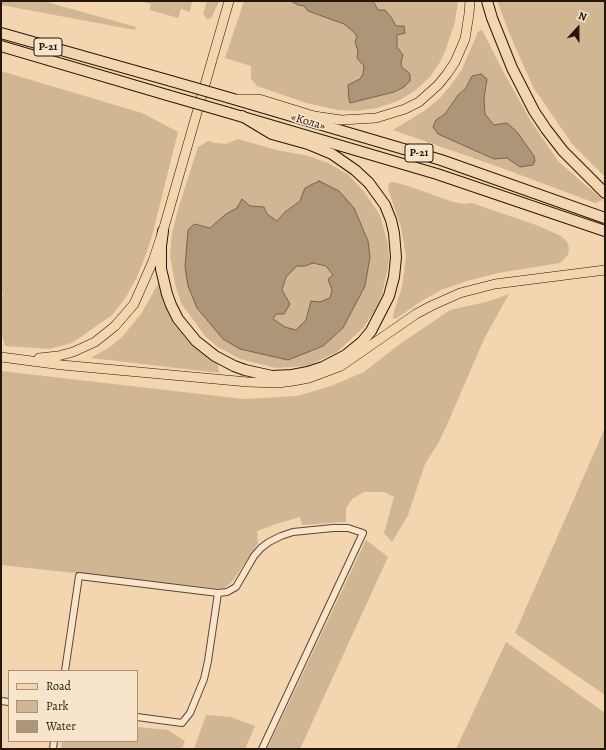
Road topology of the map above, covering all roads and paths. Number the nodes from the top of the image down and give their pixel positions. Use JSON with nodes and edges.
{"nodes":[{"id":1,"x":230,"y":1,"type":"edge"},
{"id":2,"x":470,"y":1,"type":"edge"},
{"id":3,"x":487,"y":1,"type":"edge"},
{"id":4,"x":1,"y":33,"type":"edge"},
{"id":5,"x":1,"y":46,"type":"edge"},
{"id":6,"x":230,"y":98,"type":"junction"},
{"id":7,"x":242,"y":116,"type":"junction"},
{"id":8,"x":605,"y":193,"type":"edge"},
{"id":9,"x":605,"y":218,"type":"edge"},
{"id":10,"x":163,"y":231,"type":"junction"},
{"id":11,"x":605,"y":231,"type":"edge"},
{"id":12,"x":605,"y":270,"type":"edge"},
{"id":13,"x":1,"y":357,"type":"edge"},
{"id":14,"x":17,"y":359,"type":"junction"},
{"id":15,"x":218,"y":593,"type":"junction"},
{"id":16,"x":65,"y":670,"type":"edge"},
{"id":17,"x":138,"y":717,"type":"edge"},
{"id":18,"x":262,"y":749,"type":"edge"}],
"edges":[{"from":1,"to":10,"type":"main road"},
{"from":2,"to":6,"type":"main road"},
{"from":3,"to":8,"type":"highway"},
{"from":4,"to":6,"type":"highway","name":"«Кола»","number":"Р-21","bridge":true},
{"from":5,"to":7,"type":"highway","name":"«Кола»","number":"Р-21","bridge":true},
{"from":6,"to":9,"type":"highway","name":"«Кола»","number":"Р-21"},
{"from":7,"to":10,"type":"highway"},
{"from":7,"to":11,"type":"highway","name":"«Кола»","number":"Р-21"},
{"from":10,"to":14,"type":"main road"},
{"from":12,"to":14,"type":"main road"},
{"from":13,"to":14,"type":"main road"},
{"from":15,"to":16,"type":"street"},
{"from":15,"to":17,"type":"street"},
{"from":15,"to":18,"type":"street"}]}
